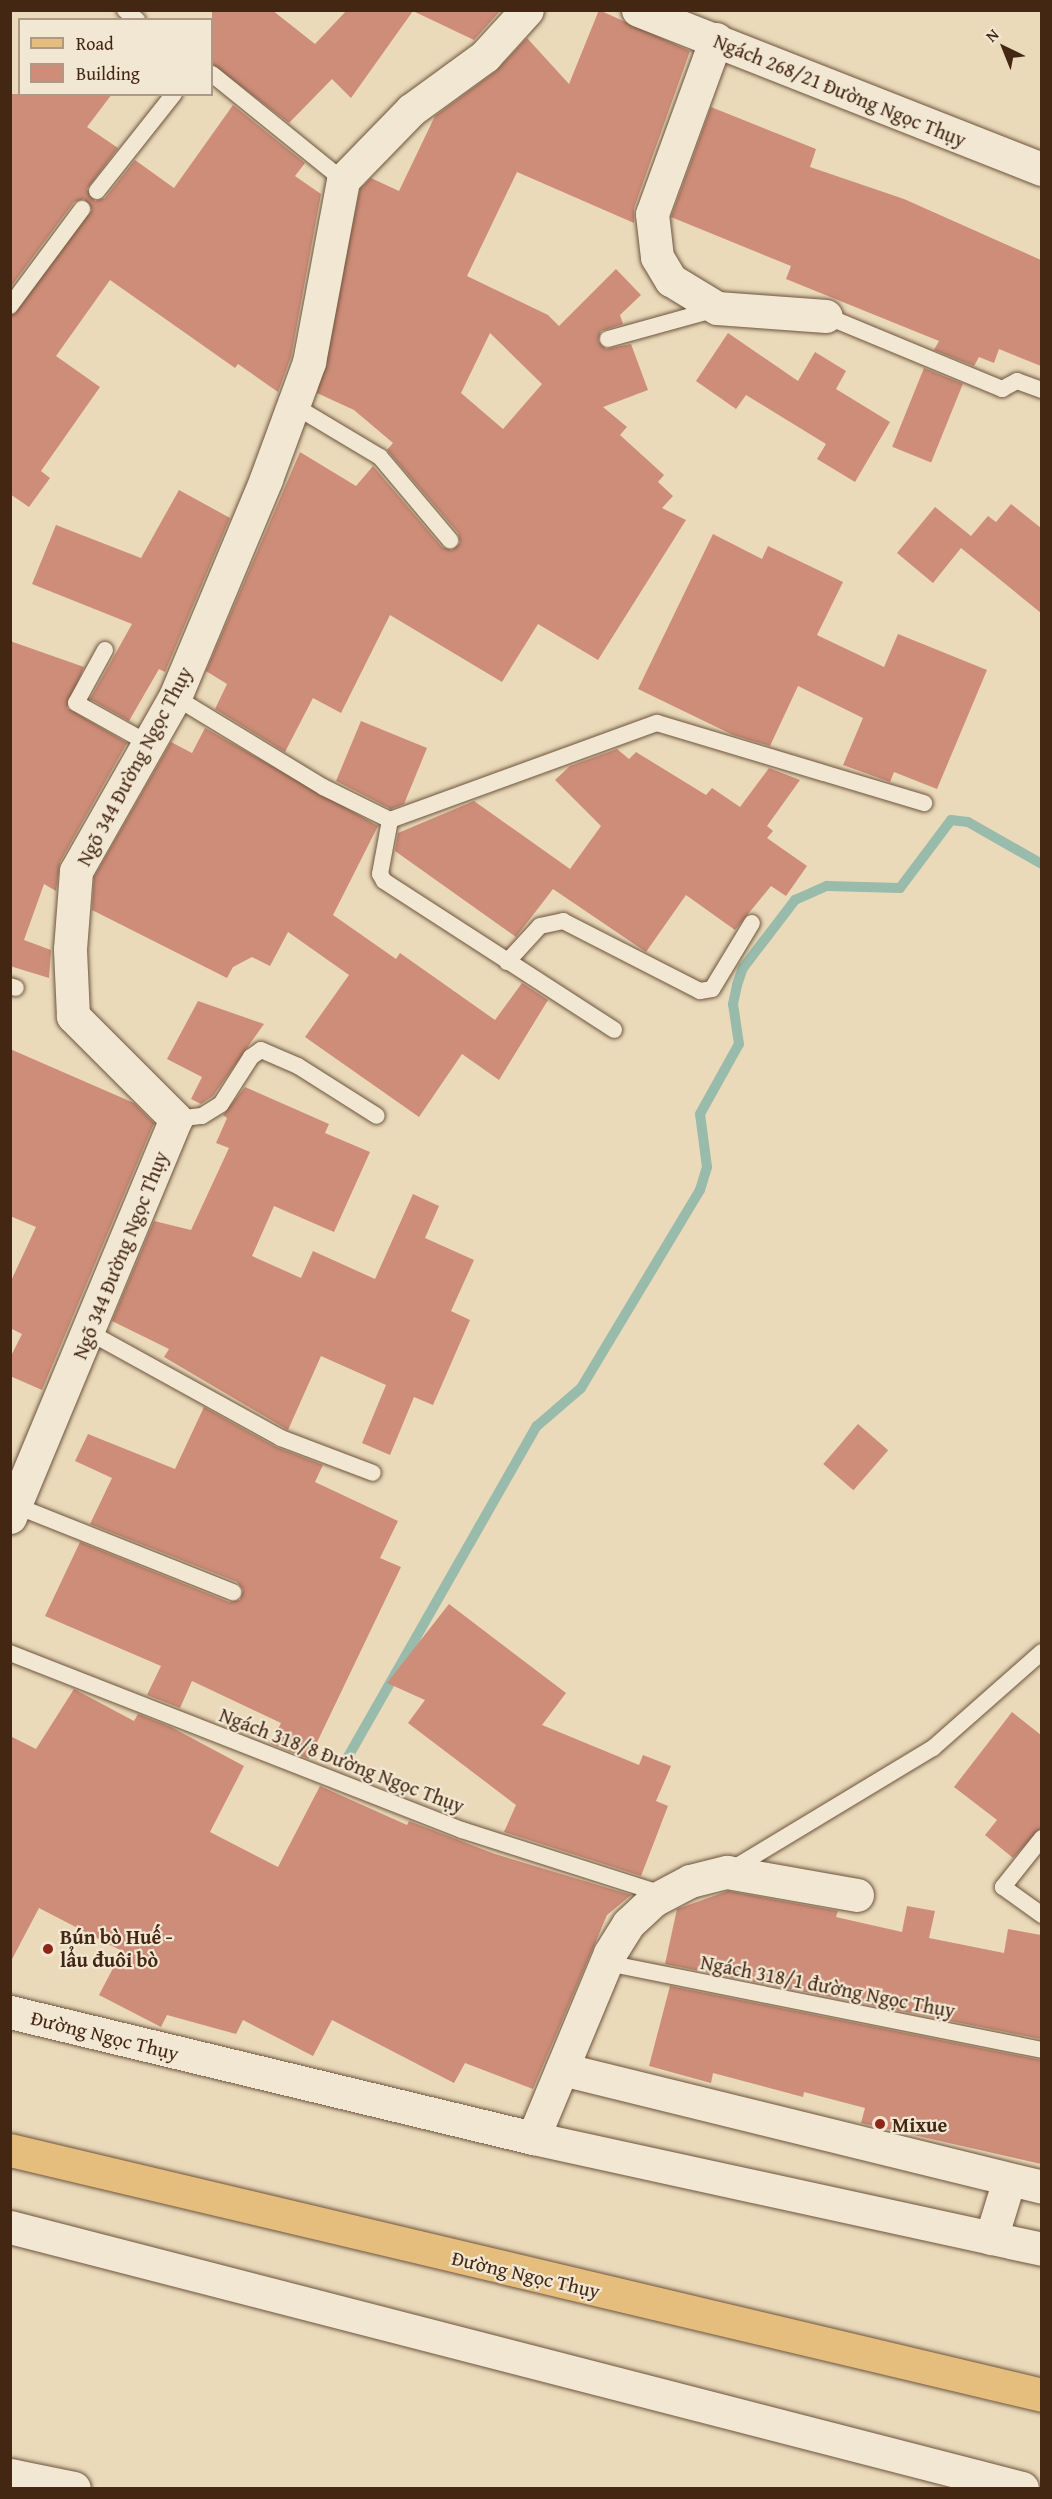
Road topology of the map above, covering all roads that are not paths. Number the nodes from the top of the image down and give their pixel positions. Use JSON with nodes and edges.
{"nodes":[{"id":1,"x":527,"y":10,"type":"edge"},
{"id":2,"x":638,"y":10,"type":"edge"},
{"id":3,"x":716,"y":39,"type":"junction"},
{"id":4,"x":213,"y":75,"type":"edge"},
{"id":5,"x":172,"y":96,"type":"edge"},
{"id":6,"x":1041,"y":169,"type":"edge"},
{"id":7,"x":343,"y":180,"type":"junction"},
{"id":8,"x":97,"y":191,"type":"dead end"},
{"id":9,"x":82,"y":209,"type":"dead end"},
{"id":10,"x":10,"y":306,"type":"edge"},
{"id":11,"x":717,"y":308,"type":"junction"},
{"id":12,"x":826,"y":316,"type":"joint"},
{"id":13,"x":609,"y":339,"type":"dead end"},
{"id":14,"x":1041,"y":390,"type":"edge"},
{"id":15,"x":293,"y":405,"type":"junction"},
{"id":16,"x":450,"y":540,"type":"dead end"},
{"id":17,"x":105,"y":650,"type":"dead end"},
{"id":18,"x":175,"y":698,"type":"junction"},
{"id":19,"x":146,"y":742,"type":"junction"},
{"id":20,"x":924,"y":803,"type":"dead end"},
{"id":21,"x":390,"y":820,"type":"junction"},
{"id":22,"x":752,"y":922,"type":"dead end"},
{"id":23,"x":507,"y":962,"type":"junction"},
{"id":24,"x":614,"y":1030,"type":"dead end"},
{"id":25,"x":377,"y":1116,"type":"dead end"},
{"id":26,"x":176,"y":1119,"type":"junction"},
{"id":27,"x":89,"y":1332,"type":"junction"},
{"id":28,"x":373,"y":1473,"type":"dead end"},
{"id":29,"x":12,"y":1508,"type":"edge"},
{"id":30,"x":233,"y":1592,"type":"dead end"},
{"id":31,"x":1041,"y":1652,"type":"edge"},
{"id":32,"x":10,"y":1653,"type":"edge"},
{"id":33,"x":1041,"y":1838,"type":"edge"},
{"id":34,"x":727,"y":1872,"type":"junction"},
{"id":35,"x":663,"y":1894,"type":"junction"},
{"id":36,"x":857,"y":1895,"type":"dead end"},
{"id":37,"x":1041,"y":1915,"type":"edge"},
{"id":38,"x":607,"y":1963,"type":"junction"},
{"id":39,"x":10,"y":2012,"type":"edge"},
{"id":40,"x":1041,"y":2050,"type":"edge"},
{"id":41,"x":562,"y":2068,"type":"junction"},
{"id":42,"x":533,"y":2138,"type":"junction"},
{"id":43,"x":10,"y":2150,"type":"edge"},
{"id":44,"x":1009,"y":2180,"type":"junction"},
{"id":45,"x":1041,"y":2187,"type":"edge"},
{"id":46,"x":10,"y":2227,"type":"edge"},
{"id":47,"x":991,"y":2238,"type":"junction"},
{"id":48,"x":1041,"y":2249,"type":"edge"},
{"id":49,"x":951,"y":2372,"type":"junction"},
{"id":50,"x":1041,"y":2378,"type":"edge"},
{"id":51,"x":1041,"y":2395,"type":"edge"},
{"id":52,"x":10,"y":2475,"type":"edge"},
{"id":53,"x":74,"y":2488,"type":"edge"},
{"id":54,"x":1022,"y":2488,"type":"edge"}],
"edges":[{"from":1,"to":7,"type":"street"},
{"from":2,"to":3,"type":"street","name":"Ngách 268/21 Đường Ngọc Thụy"},
{"from":3,"to":6,"type":"street","name":"Ngách 268/21 Đường Ngọc Thụy"},
{"from":3,"to":11,"type":"street"},
{"from":4,"to":7,"type":"lane"},
{"from":5,"to":8,"type":"lane"},
{"from":7,"to":15,"type":"street","name":"Ngõ 344 Đường Ngọc Thụy"},
{"from":9,"to":10,"type":"lane"},
{"from":11,"to":12,"type":"street"},
{"from":11,"to":13,"type":"lane"},
{"from":12,"to":14,"type":"lane"},
{"from":15,"to":16,"type":"lane"},
{"from":15,"to":18,"type":"street","name":"Ngõ 344 Đường Ngọc Thụy"},
{"from":17,"to":19,"type":"lane"},
{"from":18,"to":19,"type":"street","name":"Ngõ 344 Đường Ngọc Thụy"},
{"from":18,"to":21,"type":"lane"},
{"from":19,"to":26,"type":"street","name":"Ngõ 344 Đường Ngọc Thụy"},
{"from":20,"to":21,"type":"lane"},
{"from":21,"to":23,"type":"lane"},
{"from":22,"to":23,"type":"lane"},
{"from":23,"to":24,"type":"lane"},
{"from":25,"to":26,"type":"lane"},
{"from":26,"to":27,"type":"street","name":"Ngõ 344 Đường Ngọc Thụy"},
{"from":27,"to":28,"type":"lane"},
{"from":27,"to":29,"type":"street","name":"Ngõ 344 Đường Ngọc Thụy"},
{"from":29,"to":30,"type":"lane"},
{"from":31,"to":34,"type":"lane"},
{"from":32,"to":35,"type":"lane","name":"Ngách 318/8 Đường Ngọc Thụy"},
{"from":33,"to":37,"type":"lane"},
{"from":34,"to":35,"type":"street"},
{"from":34,"to":36,"type":"street"},
{"from":35,"to":38,"type":"street"},
{"from":38,"to":40,"type":"lane","name":"Ngách 318/1 đường Ngọc Thụy"},
{"from":38,"to":41,"type":"street"},
{"from":39,"to":42,"type":"street","name":"Đường Ngọc Thụy"},
{"from":41,"to":42,"type":"street"},
{"from":41,"to":44,"type":"street"},
{"from":42,"to":47,"type":"street","name":"Đường Ngọc Thụy"},
{"from":43,"to":49,"type":"main road","name":"Đường Ngọc Thụy"},
{"from":44,"to":45,"type":"street"},
{"from":44,"to":47,"type":"street"},
{"from":46,"to":54,"type":"street"},
{"from":47,"to":48,"type":"street","name":"Đường Ngọc Thụy"},
{"from":49,"to":50,"type":"main road"},
{"from":49,"to":51,"type":"main road","name":"Đường Ngọc Thụy"},
{"from":52,"to":53,"type":"street"}]}
